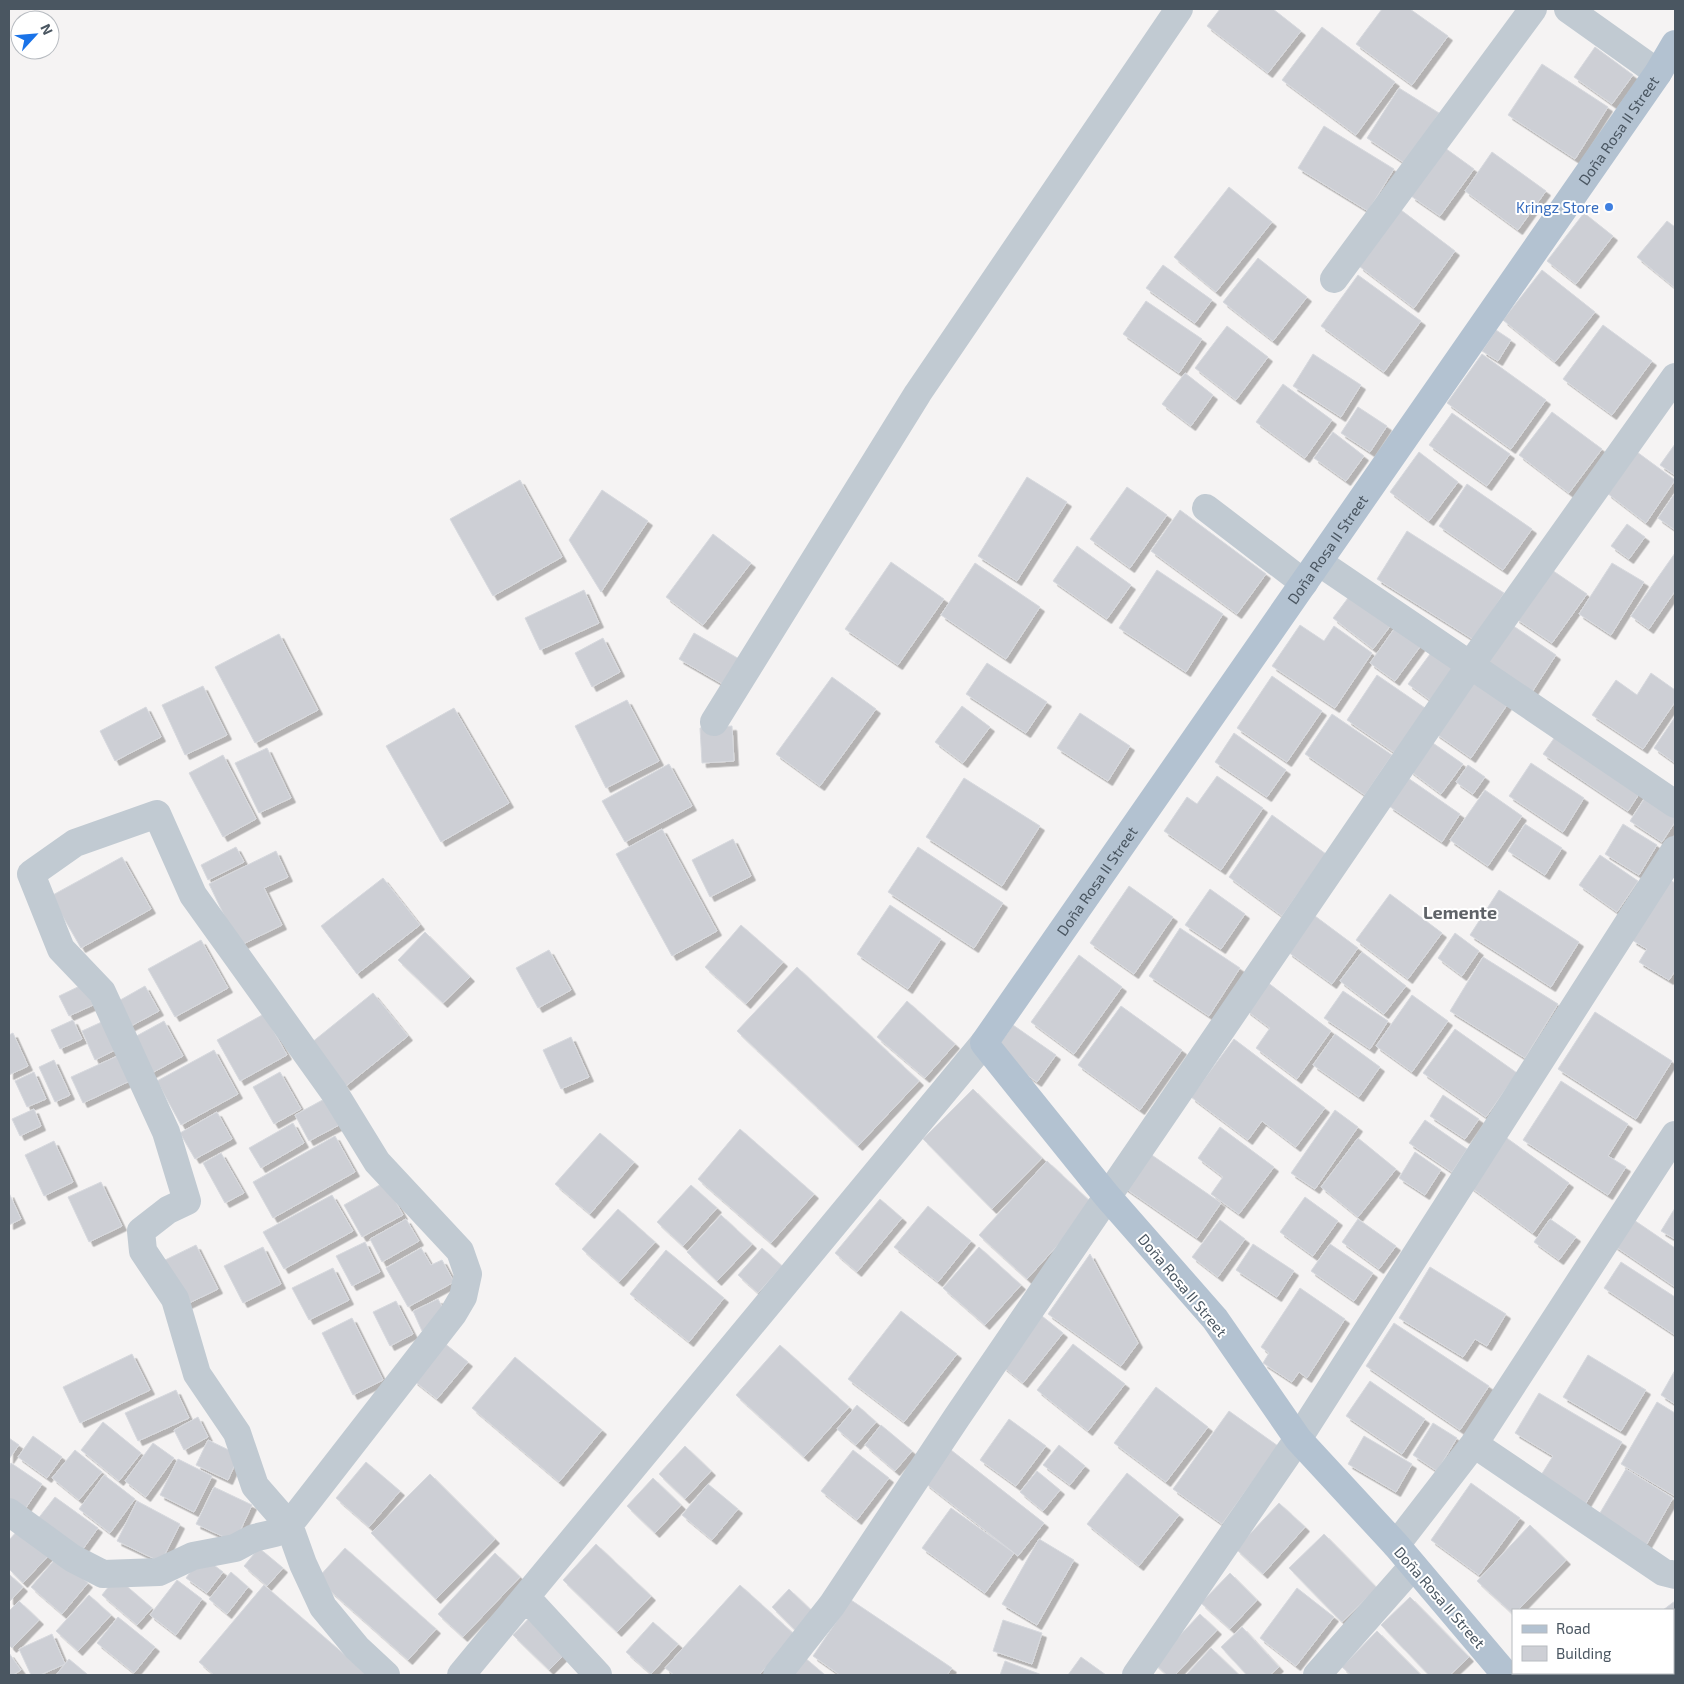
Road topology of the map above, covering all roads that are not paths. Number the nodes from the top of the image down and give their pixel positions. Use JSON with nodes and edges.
{"nodes":[{"id":1,"x":1179,"y":9,"type":"edge"},
{"id":2,"x":1533,"y":9,"type":"edge"},
{"id":3,"x":1568,"y":9,"type":"edge"},
{"id":4,"x":1669,"y":60,"type":"edge"},
{"id":5,"x":1334,"y":279,"type":"dead end"},
{"id":6,"x":1675,"y":377,"type":"edge"},
{"id":7,"x":1206,"y":508,"type":"dead end"},
{"id":8,"x":1312,"y":573,"type":"junction"},
{"id":9,"x":1471,"y":664,"type":"junction"},
{"id":10,"x":714,"y":722,"type":"dead end"},
{"id":11,"x":1675,"y":804,"type":"edge"},
{"id":12,"x":1675,"y":850,"type":"edge"},
{"id":13,"x":984,"y":1043,"type":"junction"},
{"id":14,"x":1675,"y":1135,"type":"edge"},
{"id":15,"x":1107,"y":1196,"type":"junction"},
{"id":16,"x":1298,"y":1439,"type":"junction"},
{"id":17,"x":1474,"y":1444,"type":"junction"},
{"id":18,"x":9,"y":1512,"type":"edge"},
{"id":19,"x":288,"y":1525,"type":"junction"},
{"id":20,"x":1396,"y":1545,"type":"junction"},
{"id":21,"x":1413,"y":1566,"type":"junction"},
{"id":22,"x":1675,"y":1575,"type":"edge"},
{"id":23,"x":526,"y":1597,"type":"junction"},
{"id":24,"x":386,"y":1675,"type":"edge"},
{"id":25,"x":461,"y":1675,"type":"edge"},
{"id":26,"x":598,"y":1675,"type":"edge"},
{"id":27,"x":777,"y":1675,"type":"edge"},
{"id":28,"x":1136,"y":1675,"type":"edge"},
{"id":29,"x":1317,"y":1675,"type":"edge"},
{"id":30,"x":1506,"y":1675,"type":"edge"}],
"edges":[{"from":1,"to":10,"type":"street"},
{"from":2,"to":5,"type":"street"},
{"from":3,"to":4,"type":"street"},
{"from":4,"to":8,"type":"main road","name":"Doña Rosa II Street"},
{"from":6,"to":9,"type":"street"},
{"from":7,"to":8,"type":"street"},
{"from":8,"to":9,"type":"street"},
{"from":8,"to":13,"type":"main road","name":"Doña Rosa II Street"},
{"from":9,"to":11,"type":"street"},
{"from":9,"to":15,"type":"street"},
{"from":12,"to":16,"type":"street"},
{"from":13,"to":15,"type":"main road","name":"Doña Rosa II Street"},
{"from":13,"to":23,"type":"street"},
{"from":14,"to":17,"type":"street"},
{"from":15,"to":16,"type":"main road","name":"Doña Rosa II Street"},
{"from":15,"to":27,"type":"street"},
{"from":16,"to":20,"type":"main road","name":"Doña Rosa II Street"},
{"from":16,"to":28,"type":"street"},
{"from":17,"to":20,"type":"street"},
{"from":17,"to":22,"type":"street"},
{"from":18,"to":19,"type":"street"},
{"from":19,"to":19,"type":"street"},
{"from":19,"to":24,"type":"street"},
{"from":20,"to":21,"type":"main road","name":"Doña Rosa II Street"},
{"from":21,"to":29,"type":"street"},
{"from":21,"to":30,"type":"main road","name":"Doña Rosa II Street"},
{"from":23,"to":25,"type":"street"},
{"from":23,"to":26,"type":"street"}]}
